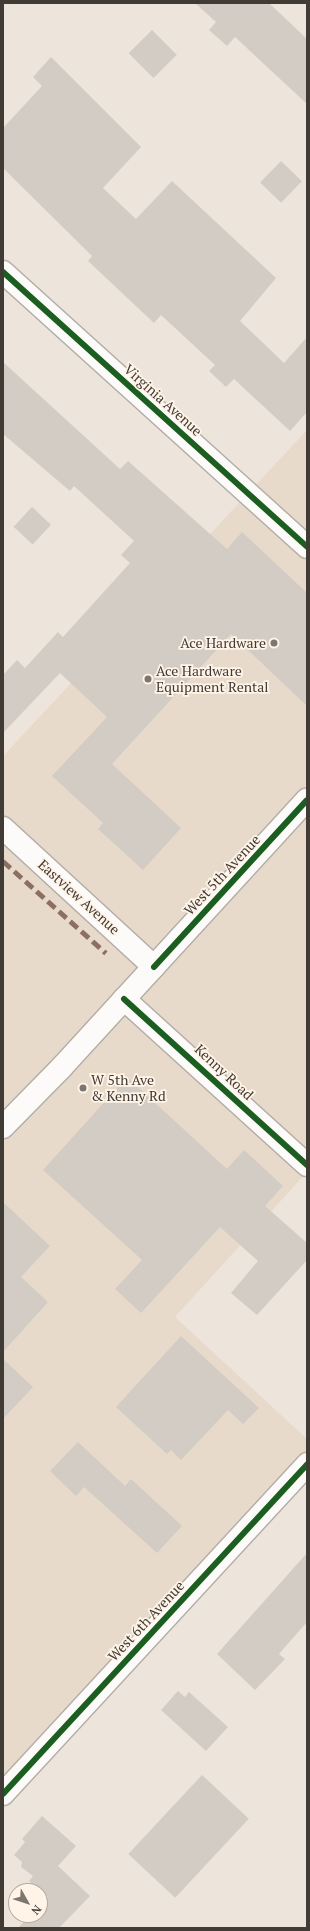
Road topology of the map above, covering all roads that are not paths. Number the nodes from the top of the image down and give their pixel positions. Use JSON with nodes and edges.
{"nodes":[{"id":1,"x":3,"y":272,"type":"edge"},
{"id":2,"x":307,"y":547,"type":"edge"},
{"id":3,"x":307,"y":800,"type":"edge"},
{"id":4,"x":3,"y":828,"type":"edge"},
{"id":5,"x":154,"y":966,"type":"junction"},
{"id":6,"x":124,"y":999,"type":"junction"},
{"id":7,"x":3,"y":1127,"type":"edge"},
{"id":8,"x":307,"y":1165,"type":"edge"},
{"id":9,"x":307,"y":1464,"type":"edge"},
{"id":10,"x":3,"y":1794,"type":"edge"}],
"edges":[{"from":1,"to":2,"type":"street","name":"Virginia Avenue"},
{"from":3,"to":5,"type":"street","name":"West 5th Avenue"},
{"from":4,"to":5,"type":"street","name":"Eastview Avenue"},
{"from":5,"to":6,"type":"street","name":"West 5th Avenue"},
{"from":6,"to":7,"type":"street","name":"West 5th Avenue"},
{"from":6,"to":8,"type":"street","name":"Kenny Road"},
{"from":9,"to":10,"type":"street","name":"West 6th Avenue"}]}
